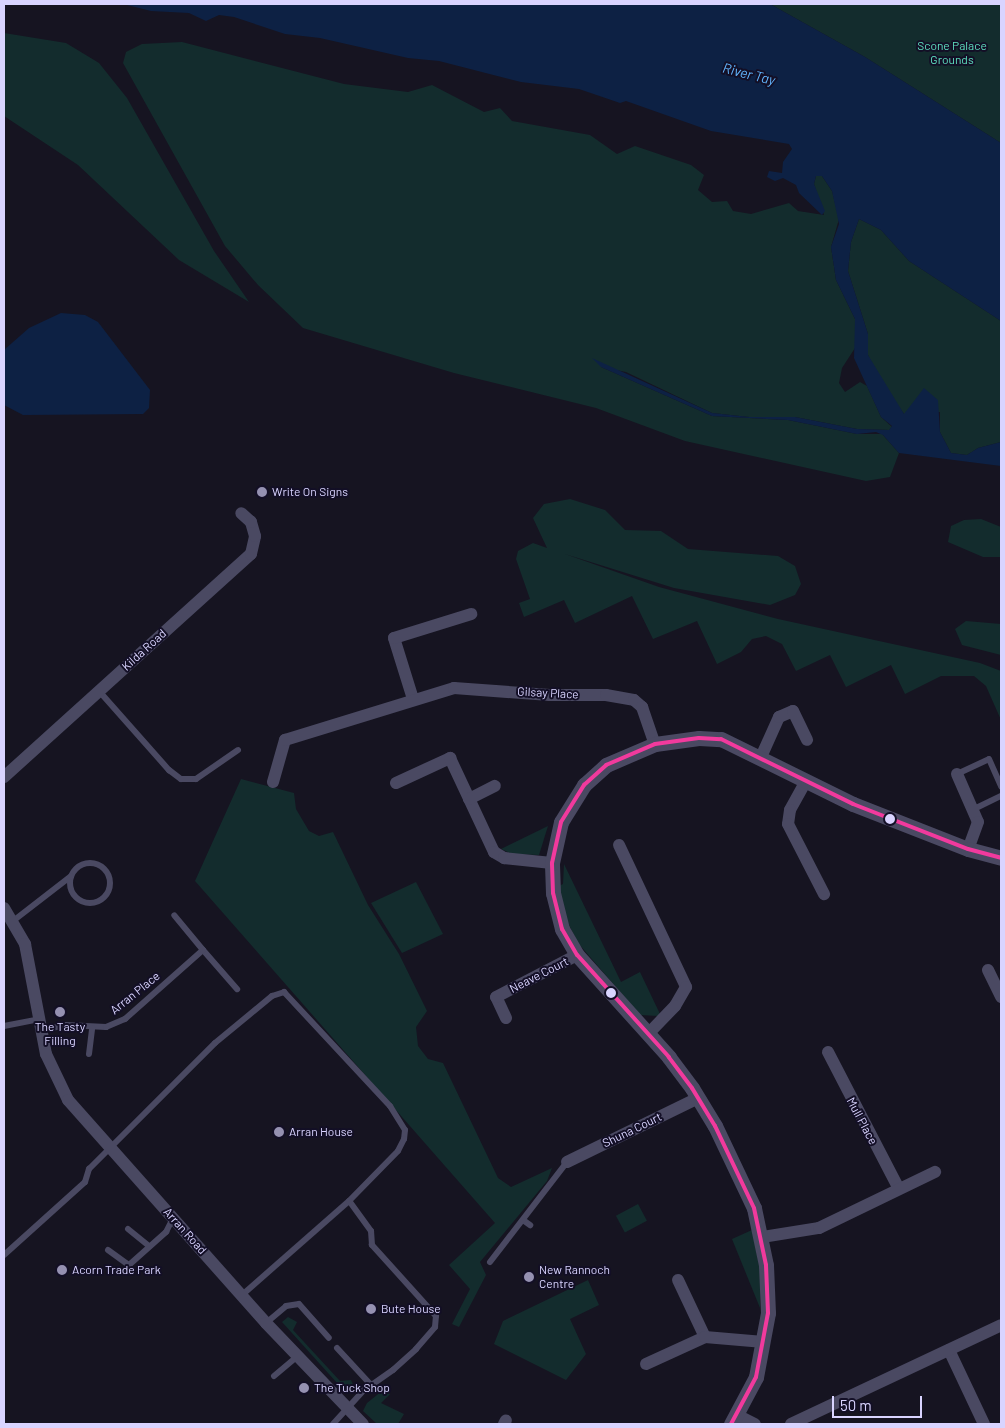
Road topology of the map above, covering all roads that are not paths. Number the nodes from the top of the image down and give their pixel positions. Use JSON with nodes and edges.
{"nodes":[{"id":1,"x":241,"y":513,"type":"dead end"},
{"id":2,"x":471,"y":614,"type":"dead end"},
{"id":3,"x":99,"y":691,"type":"junction"},
{"id":4,"x":413,"y":699,"type":"junction"},
{"id":5,"x":807,"y":740,"type":"dead end"},
{"id":6,"x":655,"y":744,"type":"junction"},
{"id":7,"x":238,"y":750,"type":"dead end"},
{"id":8,"x":761,"y":757,"type":"junction"},
{"id":9,"x":957,"y":774,"type":"joint"},
{"id":10,"x":4,"y":777,"type":"edge"},
{"id":11,"x":806,"y":781,"type":"junction"},
{"id":12,"x":273,"y":782,"type":"dead end"},
{"id":13,"x":396,"y":783,"type":"dead end"},
{"id":14,"x":495,"y":786,"type":"dead end"},
{"id":15,"x":1001,"y":786,"type":"edge"},
{"id":16,"x":1001,"y":796,"type":"edge"},
{"id":17,"x":469,"y":798,"type":"junction"},
{"id":18,"x":974,"y":809,"type":"junction"},
{"id":19,"x":620,"y":845,"type":"dead end"},
{"id":20,"x":968,"y":849,"type":"junction"},
{"id":21,"x":1001,"y":858,"type":"edge"},
{"id":22,"x":552,"y":862,"type":"junction"},
{"id":23,"x":71,"y":876,"type":"junction"},
{"id":24,"x":824,"y":894,"type":"dead end"},
{"id":25,"x":4,"y":908,"type":"edge"},
{"id":26,"x":174,"y":915,"type":"dead end"},
{"id":27,"x":13,"y":921,"type":"junction"},
{"id":28,"x":203,"y":950,"type":"junction"},
{"id":29,"x":577,"y":955,"type":"junction"},
{"id":30,"x":988,"y":970,"type":"dead end"},
{"id":31,"x":237,"y":989,"type":"dead end"},
{"id":32,"x":1001,"y":997,"type":"edge"},
{"id":33,"x":506,"y":1018,"type":"dead end"},
{"id":34,"x":40,"y":1025,"type":"junction"},
{"id":35,"x":4,"y":1026,"type":"edge"},
{"id":36,"x":92,"y":1028,"type":"junction"},
{"id":37,"x":648,"y":1034,"type":"junction"},
{"id":38,"x":828,"y":1052,"type":"dead end"},
{"id":39,"x":89,"y":1054,"type":"dead end"},
{"id":40,"x":698,"y":1098,"type":"junction"},
{"id":41,"x":112,"y":1148,"type":"junction"},
{"id":42,"x":567,"y":1162,"type":"joint"},
{"id":43,"x":935,"y":1172,"type":"dead end"},
{"id":44,"x":899,"y":1189,"type":"junction"},
{"id":45,"x":349,"y":1201,"type":"junction"},
{"id":46,"x":173,"y":1218,"type":"junction"},
{"id":47,"x":523,"y":1220,"type":"junction"},
{"id":48,"x":530,"y":1225,"type":"dead end"},
{"id":49,"x":128,"y":1229,"type":"dead end"},
{"id":50,"x":762,"y":1237,"type":"junction"},
{"id":51,"x":150,"y":1246,"type":"junction"},
{"id":52,"x":108,"y":1250,"type":"dead end"},
{"id":53,"x":4,"y":1255,"type":"edge"},
{"id":54,"x":490,"y":1262,"type":"dead end"},
{"id":55,"x":678,"y":1280,"type":"dead end"},
{"id":56,"x":242,"y":1295,"type":"junction"},
{"id":57,"x":266,"y":1323,"type":"junction"},
{"id":58,"x":1001,"y":1325,"type":"edge"},
{"id":59,"x":705,"y":1337,"type":"junction"},
{"id":60,"x":329,"y":1338,"type":"dead end"},
{"id":61,"x":764,"y":1342,"type":"junction"},
{"id":62,"x":337,"y":1348,"type":"dead end"},
{"id":63,"x":949,"y":1350,"type":"junction"},
{"id":64,"x":298,"y":1356,"type":"junction"},
{"id":65,"x":646,"y":1364,"type":"dead end"},
{"id":66,"x":274,"y":1376,"type":"dead end"},
{"id":67,"x":371,"y":1385,"type":"junction"},
{"id":68,"x":346,"y":1408,"type":"junction"},
{"id":69,"x":734,"y":1420,"type":"edge"},
{"id":70,"x":808,"y":1421,"type":"edge"},
{"id":71,"x":333,"y":1424,"type":"edge"},
{"id":72,"x":362,"y":1424,"type":"edge"},
{"id":73,"x":755,"y":1424,"type":"edge"},
{"id":74,"x":791,"y":1424,"type":"edge"},
{"id":75,"x":984,"y":1424,"type":"edge"}],
"edges":[{"from":1,"to":3,"type":"street","name":"Kilda Road"},
{"from":2,"to":4,"type":"street"},
{"from":3,"to":7,"type":"lane"},
{"from":3,"to":10,"type":"street","name":"Kilda Road"},
{"from":4,"to":6,"type":"street","name":"Gilsay Place"},
{"from":4,"to":12,"type":"street","name":"Gilsay Place"},
{"from":5,"to":8,"type":"street"},
{"from":6,"to":8,"type":"street"},
{"from":6,"to":22,"type":"street"},
{"from":8,"to":11,"type":"street"},
{"from":9,"to":15,"type":"lane"},
{"from":9,"to":18,"type":"street"},
{"from":11,"to":20,"type":"street"},
{"from":11,"to":24,"type":"street"},
{"from":13,"to":17,"type":"street"},
{"from":14,"to":17,"type":"street"},
{"from":16,"to":18,"type":"lane"},
{"from":17,"to":22,"type":"street"},
{"from":18,"to":20,"type":"street"},
{"from":19,"to":37,"type":"street"},
{"from":20,"to":21,"type":"street"},
{"from":22,"to":29,"type":"street"},
{"from":23,"to":23,"type":"lane"},
{"from":23,"to":27,"type":"lane"},
{"from":25,"to":27,"type":"street","name":"Arran Road"},
{"from":26,"to":28,"type":"lane"},
{"from":27,"to":34,"type":"street","name":"Arran Road"},
{"from":28,"to":31,"type":"lane"},
{"from":28,"to":36,"type":"lane","name":"Arran Place"},
{"from":29,"to":33,"type":"street","name":"Neave Court"},
{"from":29,"to":37,"type":"street"},
{"from":30,"to":32,"type":"street"},
{"from":34,"to":35,"type":"lane"},
{"from":34,"to":36,"type":"lane","name":"Arran Place"},
{"from":34,"to":41,"type":"street","name":"Arran Road"},
{"from":36,"to":39,"type":"lane"},
{"from":37,"to":40,"type":"street"},
{"from":38,"to":44,"type":"street","name":"Mull Place"},
{"from":40,"to":42,"type":"street","name":"Shuna Court"},
{"from":40,"to":50,"type":"street"},
{"from":41,"to":45,"type":"lane"},
{"from":41,"to":46,"type":"street","name":"Arran Road"},
{"from":41,"to":53,"type":"lane"},
{"from":42,"to":47,"type":"lane"},
{"from":43,"to":44,"type":"street"},
{"from":44,"to":50,"type":"street"},
{"from":45,"to":56,"type":"lane"},
{"from":45,"to":67,"type":"lane"},
{"from":46,"to":51,"type":"lane"},
{"from":46,"to":56,"type":"street","name":"Arran Road"},
{"from":47,"to":48,"type":"lane"},
{"from":47,"to":54,"type":"lane"},
{"from":49,"to":51,"type":"lane"},
{"from":50,"to":61,"type":"street"},
{"from":51,"to":52,"type":"lane"},
{"from":55,"to":59,"type":"street"},
{"from":56,"to":57,"type":"street","name":"Arran Road"},
{"from":57,"to":60,"type":"lane"},
{"from":57,"to":64,"type":"street","name":"Arran Road"},
{"from":58,"to":63,"type":"street"},
{"from":59,"to":61,"type":"street"},
{"from":59,"to":65,"type":"street"},
{"from":61,"to":69,"type":"street"},
{"from":62,"to":67,"type":"lane"},
{"from":63,"to":70,"type":"street"},
{"from":63,"to":75,"type":"street"},
{"from":64,"to":66,"type":"lane"},
{"from":64,"to":68,"type":"street","name":"Arran Road"},
{"from":67,"to":68,"type":"lane"},
{"from":68,"to":71,"type":"lane"},
{"from":68,"to":72,"type":"street","name":"Arran Road"},
{"from":69,"to":73,"type":"street"},
{"from":70,"to":74,"type":"street"}]}
